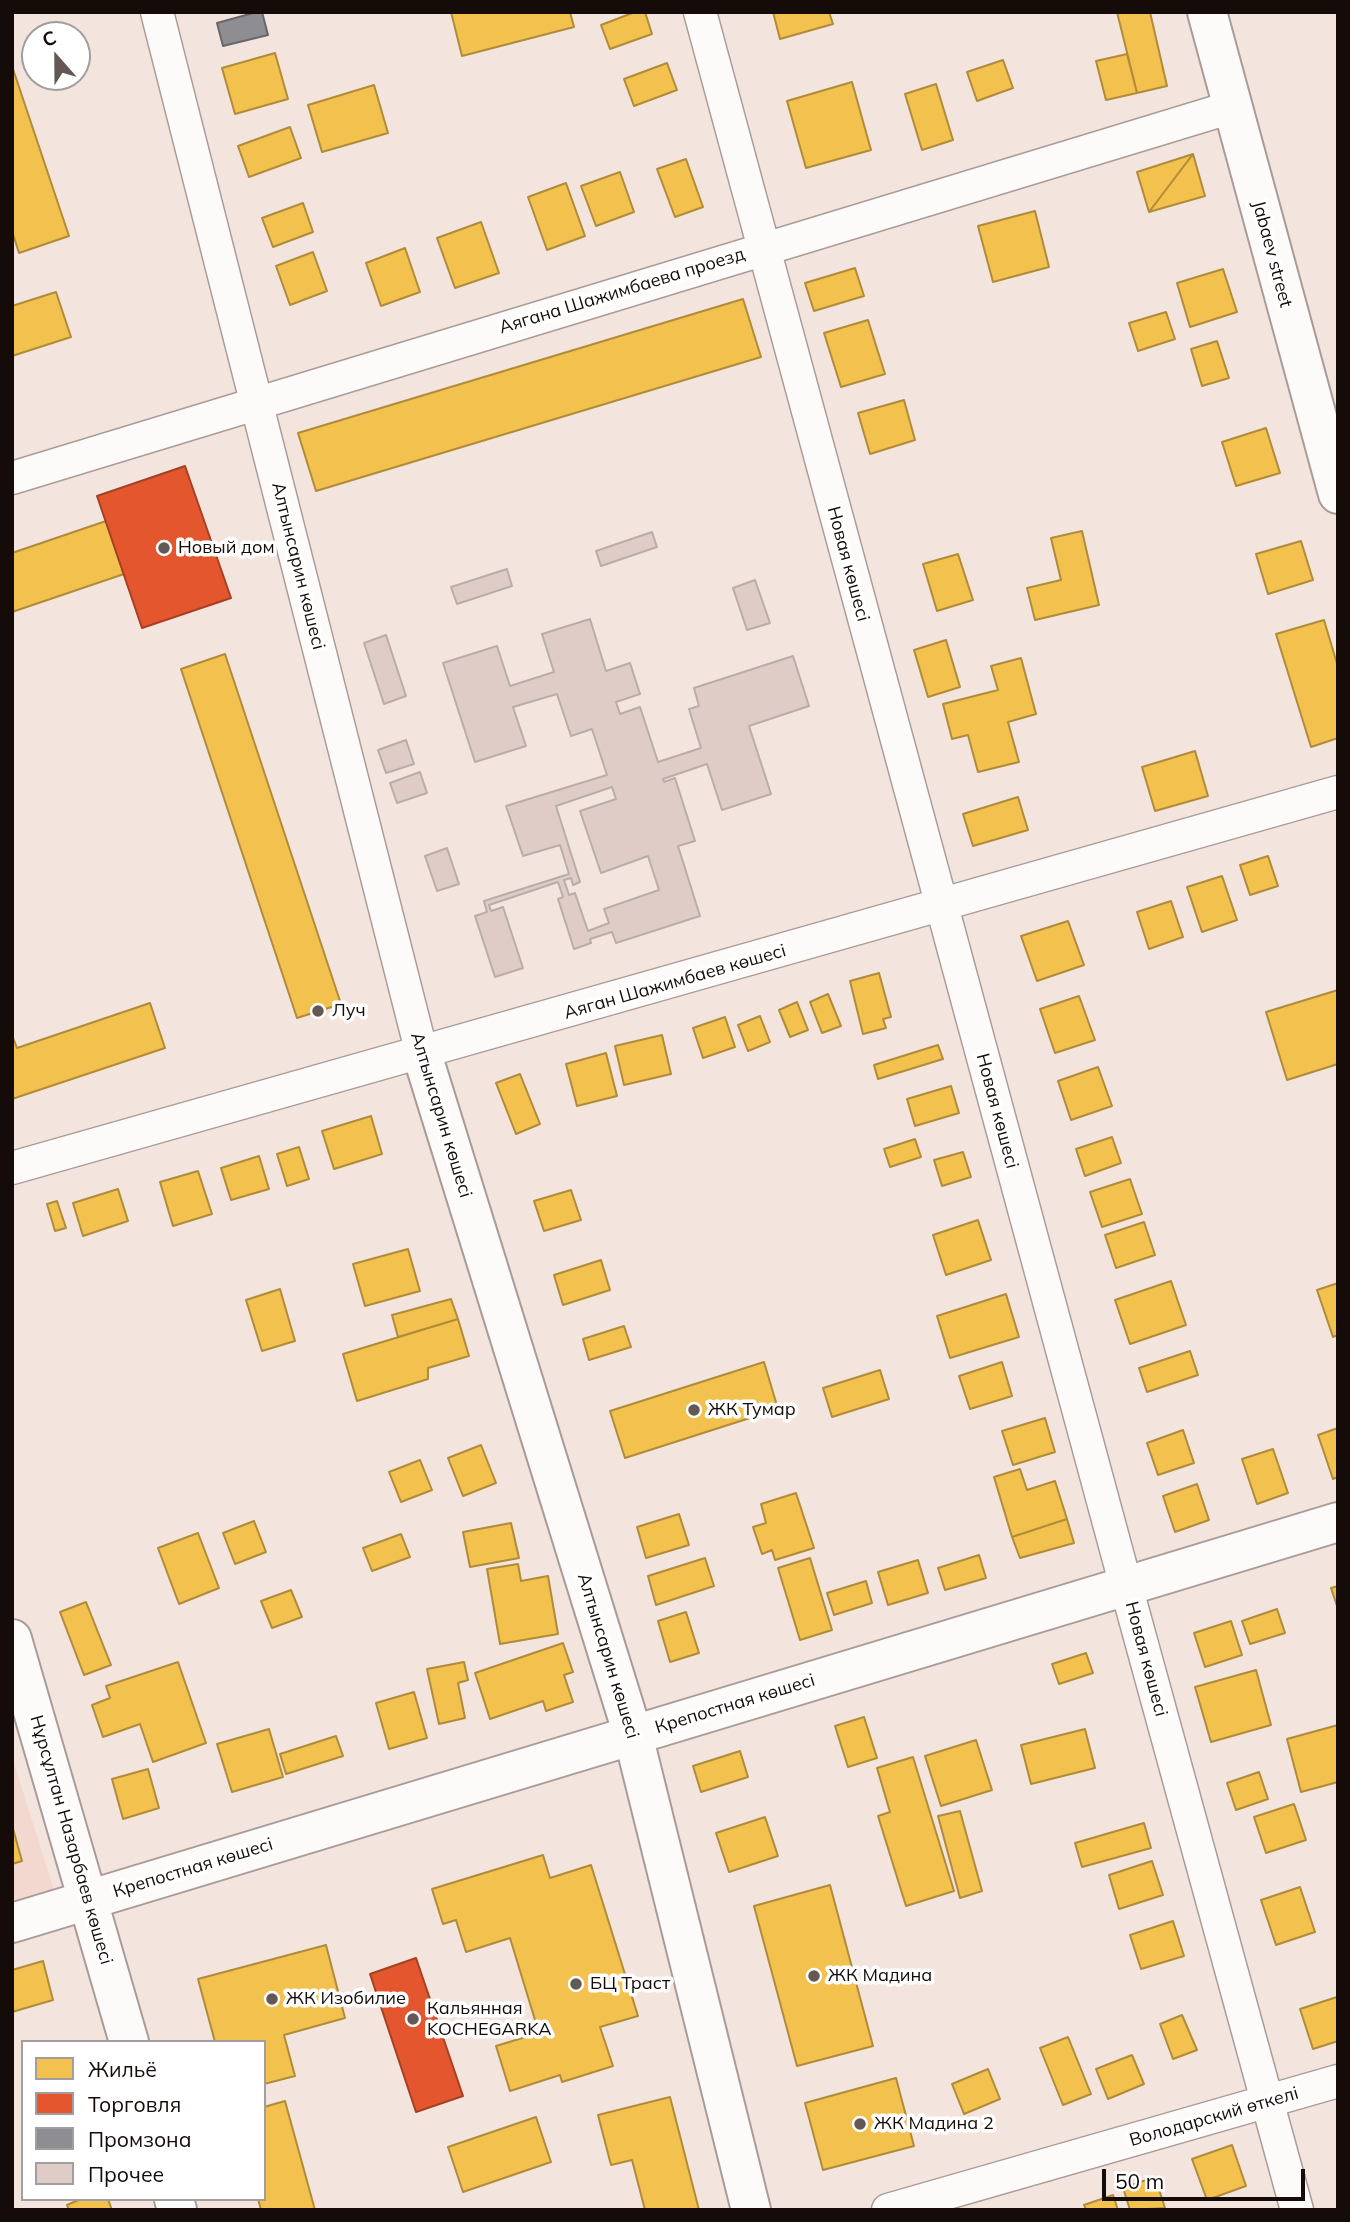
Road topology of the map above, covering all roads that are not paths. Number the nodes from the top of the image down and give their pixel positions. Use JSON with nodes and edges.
{"nodes":[{"id":1,"x":158,"y":12,"type":"edge"},
{"id":2,"x":700,"y":12,"type":"edge"},
{"id":3,"x":1208,"y":12,"type":"edge"},
{"id":4,"x":1232,"y":107,"type":"junction"},
{"id":5,"x":762,"y":248,"type":"junction"},
{"id":6,"x":257,"y":403,"type":"junction"},
{"id":7,"x":12,"y":478,"type":"edge"},
{"id":8,"x":1338,"y":494,"type":"edge"},
{"id":9,"x":1338,"y":792,"type":"edge"},
{"id":10,"x":941,"y":906,"type":"junction"},
{"id":11,"x":422,"y":1054,"type":"junction"},
{"id":12,"x":12,"y":1168,"type":"edge"},
{"id":13,"x":1338,"y":1521,"type":"edge"},
{"id":14,"x":1126,"y":1586,"type":"junction"},
{"id":15,"x":12,"y":1639,"type":"edge"},
{"id":16,"x":633,"y":1735,"type":"junction"},
{"id":17,"x":89,"y":1899,"type":"junction"},
{"id":18,"x":12,"y":1923,"type":"edge"},
{"id":19,"x":128,"y":2040,"type":"edge"},
{"id":20,"x":1338,"y":2081,"type":"edge"},
{"id":21,"x":1269,"y":2101,"type":"junction"},
{"id":22,"x":751,"y":2210,"type":"edge"},
{"id":23,"x":888,"y":2210,"type":"edge"},
{"id":24,"x":1297,"y":2210,"type":"edge"}],
"edges":[{"from":1,"to":6,"type":"street","name":"Алтынсарин көшесі"},
{"from":2,"to":5,"type":"street","name":"Новая көшесі"},
{"from":3,"to":4,"type":"street","name":"Jabaev street"},
{"from":4,"to":5,"type":"street","name":"Аягана Шажимбаева проезд"},
{"from":4,"to":8,"type":"street","name":"Jabaev street"},
{"from":5,"to":6,"type":"street","name":"Аягана Шажимбаева проезд"},
{"from":5,"to":10,"type":"street","name":"Новая көшесі"},
{"from":6,"to":7,"type":"street","name":"Аягана Шажимбаева проезд"},
{"from":6,"to":11,"type":"street","name":"Алтынсарин көшесі"},
{"from":9,"to":10,"type":"street","name":"Аяган Шажимбаев көшесі"},
{"from":10,"to":11,"type":"street","name":"Аяган Шажимбаев көшесі"},
{"from":10,"to":14,"type":"street","name":"Новая көшесі"},
{"from":11,"to":12,"type":"street","name":"Аяган Шажимбаев көшесі"},
{"from":11,"to":16,"type":"street","name":"Алтынсарин көшесі"},
{"from":13,"to":14,"type":"street","name":"Крепостная көшесі"},
{"from":14,"to":16,"type":"street","name":"Крепостная көшесі"},
{"from":14,"to":21,"type":"street","name":"Новая көшесі"},
{"from":15,"to":17,"type":"street","name":"Нұрсұлтан Назарбаев көшесі"},
{"from":16,"to":17,"type":"street","name":"Крепостная көшесі"},
{"from":16,"to":22,"type":"street","name":"Алтынсарин көшесі"},
{"from":17,"to":18,"type":"street","name":"Крепостная көшесі"},
{"from":17,"to":19,"type":"street","name":"Нұрсұлтан Назарбаев көшесі"},
{"from":20,"to":21,"type":"street","name":"Володарский өткелі"},
{"from":21,"to":23,"type":"street","name":"Володарский өткелі"},
{"from":21,"to":24,"type":"street","name":"Новая көшесі"}]}
